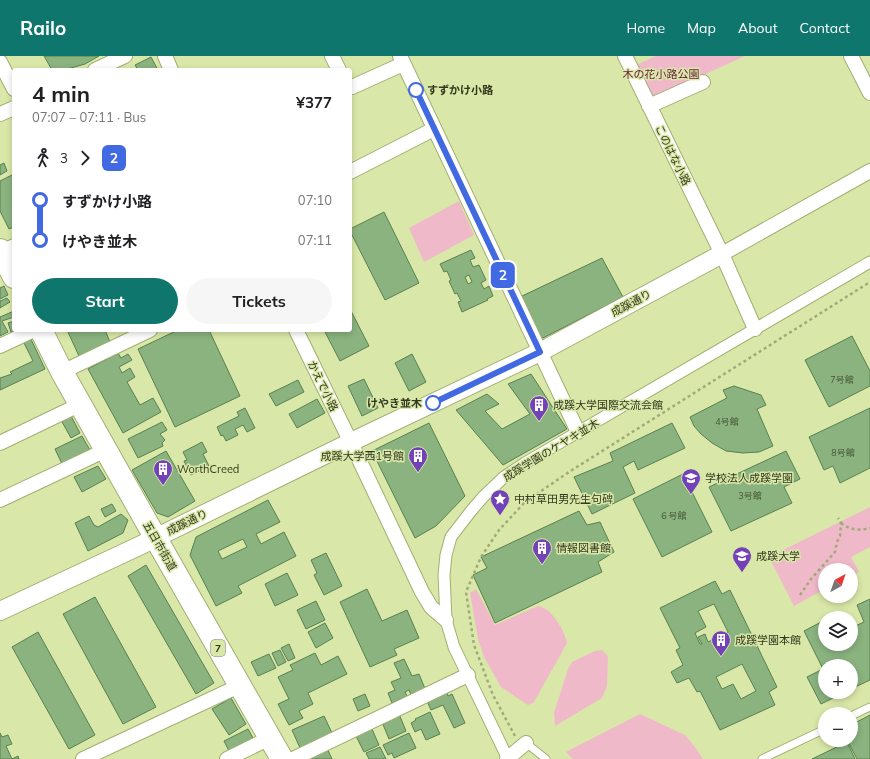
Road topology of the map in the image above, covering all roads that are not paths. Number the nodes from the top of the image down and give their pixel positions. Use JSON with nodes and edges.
{"nodes":[{"id":1,"x":124,"y":56,"type":"edge"},
{"id":2,"x":165,"y":56,"type":"edge"},
{"id":3,"x":332,"y":56,"type":"edge"},
{"id":4,"x":625,"y":56,"type":"edge"},
{"id":5,"x":852,"y":56,"type":"edge"},
{"id":6,"x":402,"y":60,"type":"edge"},
{"id":7,"x":0,"y":62,"type":"edge"},
{"id":8,"x":98,"y":68,"type":"edge"},
{"id":9,"x":170,"y":68,"type":"edge"},
{"id":10,"x":337,"y":68,"type":"edge"},
{"id":11,"x":703,"y":82,"type":"dead end"},
{"id":12,"x":12,"y":85,"type":"edge"},
{"id":13,"x":352,"y":87,"type":"edge"},
{"id":14,"x":870,"y":93,"type":"edge"},
{"id":15,"x":649,"y":106,"type":"junction"},
{"id":16,"x":12,"y":109,"type":"edge"},
{"id":17,"x":0,"y":114,"type":"edge"},
{"id":18,"x":434,"y":129,"type":"junction"},
{"id":19,"x":352,"y":171,"type":"edge"},
{"id":20,"x":870,"y":171,"type":"edge"},
{"id":21,"x":5,"y":249,"type":"edge"},
{"id":22,"x":722,"y":254,"type":"junction"},
{"id":23,"x":870,"y":262,"type":"edge"},
{"id":24,"x":12,"y":271,"type":"edge"},
{"id":25,"x":755,"y":329,"type":"junction"},
{"id":26,"x":30,"y":332,"type":"edge"},
{"id":27,"x":42,"y":332,"type":"edge"},
{"id":28,"x":146,"y":332,"type":"edge"},
{"id":29,"x":297,"y":332,"type":"edge"},
{"id":30,"x":0,"y":346,"type":"edge"},
{"id":31,"x":540,"y":352,"type":"junction"},
{"id":32,"x":62,"y":372,"type":"junction"},
{"id":33,"x":81,"y":404,"type":"junction"},
{"id":34,"x":578,"y":432,"type":"junction"},
{"id":35,"x":351,"y":442,"type":"junction"},
{"id":36,"x":0,"y":443,"type":"edge"},
{"id":37,"x":106,"y":450,"type":"junction"},
{"id":38,"x":0,"y":500,"type":"edge"},
{"id":39,"x":155,"y":538,"type":"junction"},
{"id":40,"x":0,"y":611,"type":"edge"},
{"id":41,"x":446,"y":620,"type":"junction"},
{"id":42,"x":468,"y":675,"type":"junction"},
{"id":43,"x":239,"y":686,"type":"junction"},
{"id":44,"x":870,"y":707,"type":"edge"},
{"id":45,"x":858,"y":713,"type":"edge"},
{"id":46,"x":818,"y":731,"type":"edge"},
{"id":47,"x":270,"y":738,"type":"junction"},
{"id":48,"x":526,"y":743,"type":"joint"},
{"id":49,"x":83,"y":759,"type":"edge"},
{"id":50,"x":227,"y":759,"type":"edge"},
{"id":51,"x":282,"y":759,"type":"edge"},
{"id":52,"x":293,"y":759,"type":"edge"},
{"id":53,"x":507,"y":759,"type":"edge"},
{"id":54,"x":546,"y":759,"type":"edge"},
{"id":55,"x":762,"y":759,"type":"edge"}],
"edges":[{"from":1,"to":8,"type":"street"},
{"from":2,"to":9,"type":"street"},
{"from":3,"to":10,"type":"street"},
{"from":4,"to":15,"type":"street","name":"このはな小路"},
{"from":5,"to":14,"type":"street"},
{"from":6,"to":13,"type":"street"},
{"from":6,"to":18,"type":"street"},
{"from":7,"to":12,"type":"street"},
{"from":11,"to":15,"type":"street"},
{"from":15,"to":22,"type":"street","name":"このはな小路"},
{"from":16,"to":17,"type":"street"},
{"from":18,"to":19,"type":"street"},
{"from":18,"to":31,"type":"street"},
{"from":20,"to":22,"type":"street"},
{"from":21,"to":24,"type":"main road"},
{"from":22,"to":25,"type":"street","name":"このはな小路"},
{"from":22,"to":31,"type":"street","name":"成蹊通り"},
{"from":23,"to":25,"type":"street","name":"成蹊学園のケヤキ並木"},
{"from":25,"to":34,"type":"street","name":"成蹊学園のケヤキ並木"},
{"from":26,"to":30,"type":"street"},
{"from":27,"to":32,"type":"main road","name":"五日市街道","number":"7"},
{"from":28,"to":32,"type":"street"},
{"from":29,"to":35,"type":"street","name":"かえで小路"},
{"from":31,"to":34,"type":"street"},
{"from":31,"to":35,"type":"street","name":"成蹊通り"},
{"from":32,"to":33,"type":"main road","name":"五日市街道","number":"7"},
{"from":33,"to":36,"type":"street"},
{"from":33,"to":37,"type":"main road","name":"五日市街道","number":"7"},
{"from":34,"to":41,"type":"street","name":"成蹊学園のケヤキ並木"},
{"from":35,"to":39,"type":"street","name":"成蹊通り"},
{"from":35,"to":41,"type":"street","name":"かえで小路"},
{"from":37,"to":38,"type":"street"},
{"from":37,"to":39,"type":"main road","name":"五日市街道","number":"7"},
{"from":39,"to":40,"type":"street","name":"成蹊通り"},
{"from":39,"to":43,"type":"main road","name":"五日市街道","number":"7"},
{"from":41,"to":42,"type":"street","name":"成蹊学園のケヤキ並木"},
{"from":42,"to":52,"type":"street"},
{"from":42,"to":53,"type":"street","name":"成蹊学園のケヤキ並木"},
{"from":43,"to":47,"type":"main road","name":"五日市街道","number":"7"},
{"from":43,"to":49,"type":"street"},
{"from":44,"to":45,"type":"lane"},
{"from":46,"to":55,"type":"lane"},
{"from":47,"to":50,"type":"street"},
{"from":47,"to":51,"type":"main road","name":"五日市街道","number":"7"},
{"from":48,"to":53,"type":"street"},
{"from":48,"to":54,"type":"lane"}]}
